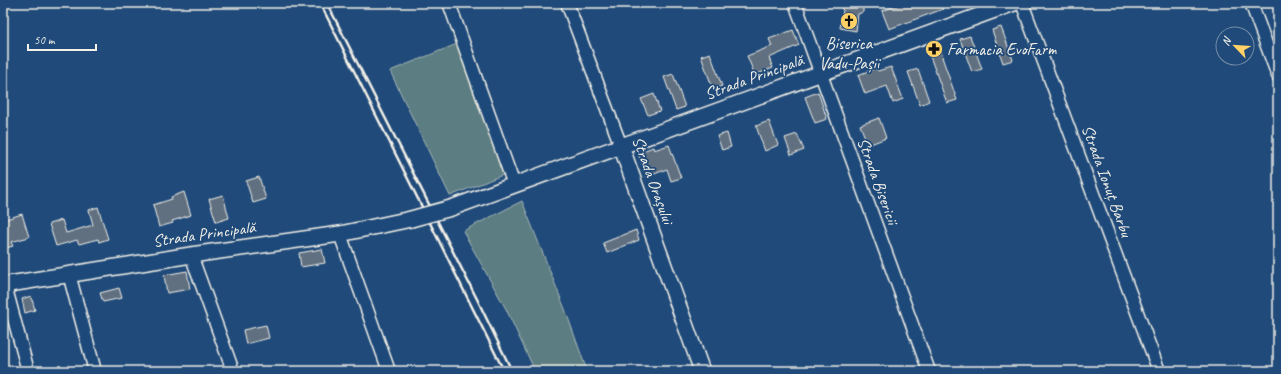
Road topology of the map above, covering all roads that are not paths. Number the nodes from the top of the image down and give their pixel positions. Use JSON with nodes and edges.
{"nodes":[{"id":1,"x":449,"y":3,"type":"edge"},
{"id":2,"x":567,"y":3,"type":"edge"},
{"id":3,"x":795,"y":3,"type":"edge"},
{"id":4,"x":1014,"y":3,"type":"edge"},
{"id":5,"x":1022,"y":3,"type":"edge"},
{"id":6,"x":1251,"y":3,"type":"edge"},
{"id":7,"x":821,"y":73,"type":"junction"},
{"id":8,"x":1278,"y":76,"type":"edge"},
{"id":9,"x":621,"y":146,"type":"junction"},
{"id":10,"x":514,"y":185,"type":"junction"},
{"id":11,"x":340,"y":234,"type":"junction"},
{"id":12,"x":191,"y":254,"type":"junction"},
{"id":13,"x":69,"y":274,"type":"junction"},
{"id":14,"x":4,"y":285,"type":"edge"},
{"id":15,"x":28,"y":371,"type":"edge"},
{"id":16,"x":95,"y":371,"type":"edge"},
{"id":17,"x":233,"y":371,"type":"edge"},
{"id":18,"x":390,"y":371,"type":"edge"},
{"id":19,"x":702,"y":371,"type":"edge"},
{"id":20,"x":929,"y":371,"type":"edge"},
{"id":21,"x":1159,"y":371,"type":"edge"}],
"edges":[{"from":1,"to":10,"type":"street"},
{"from":2,"to":9,"type":"street","name":"Strada Orașului"},
{"from":3,"to":7,"type":"street","name":"Strada Bisericii"},
{"from":4,"to":7,"type":"main road","name":"Strada Principală"},
{"from":5,"to":21,"type":"street","name":"Strada Ionuț Barbu"},
{"from":6,"to":8,"type":"street"},
{"from":7,"to":9,"type":"main road","name":"Strada Principală"},
{"from":7,"to":20,"type":"street","name":"Strada Bisericii"},
{"from":9,"to":10,"type":"main road","name":"Strada Principală"},
{"from":9,"to":19,"type":"main road","name":"Strada Orașului"},
{"from":10,"to":11,"type":"main road","name":"Strada Principală","bridge":true},
{"from":11,"to":12,"type":"main road","name":"Strada Principală"},
{"from":11,"to":18,"type":"street"},
{"from":12,"to":13,"type":"main road","name":"Strada Principală"},
{"from":12,"to":17,"type":"street"},
{"from":13,"to":14,"type":"main road","name":"Strada Principală"},
{"from":13,"to":16,"type":"street"},
{"from":14,"to":15,"type":"street"}]}
